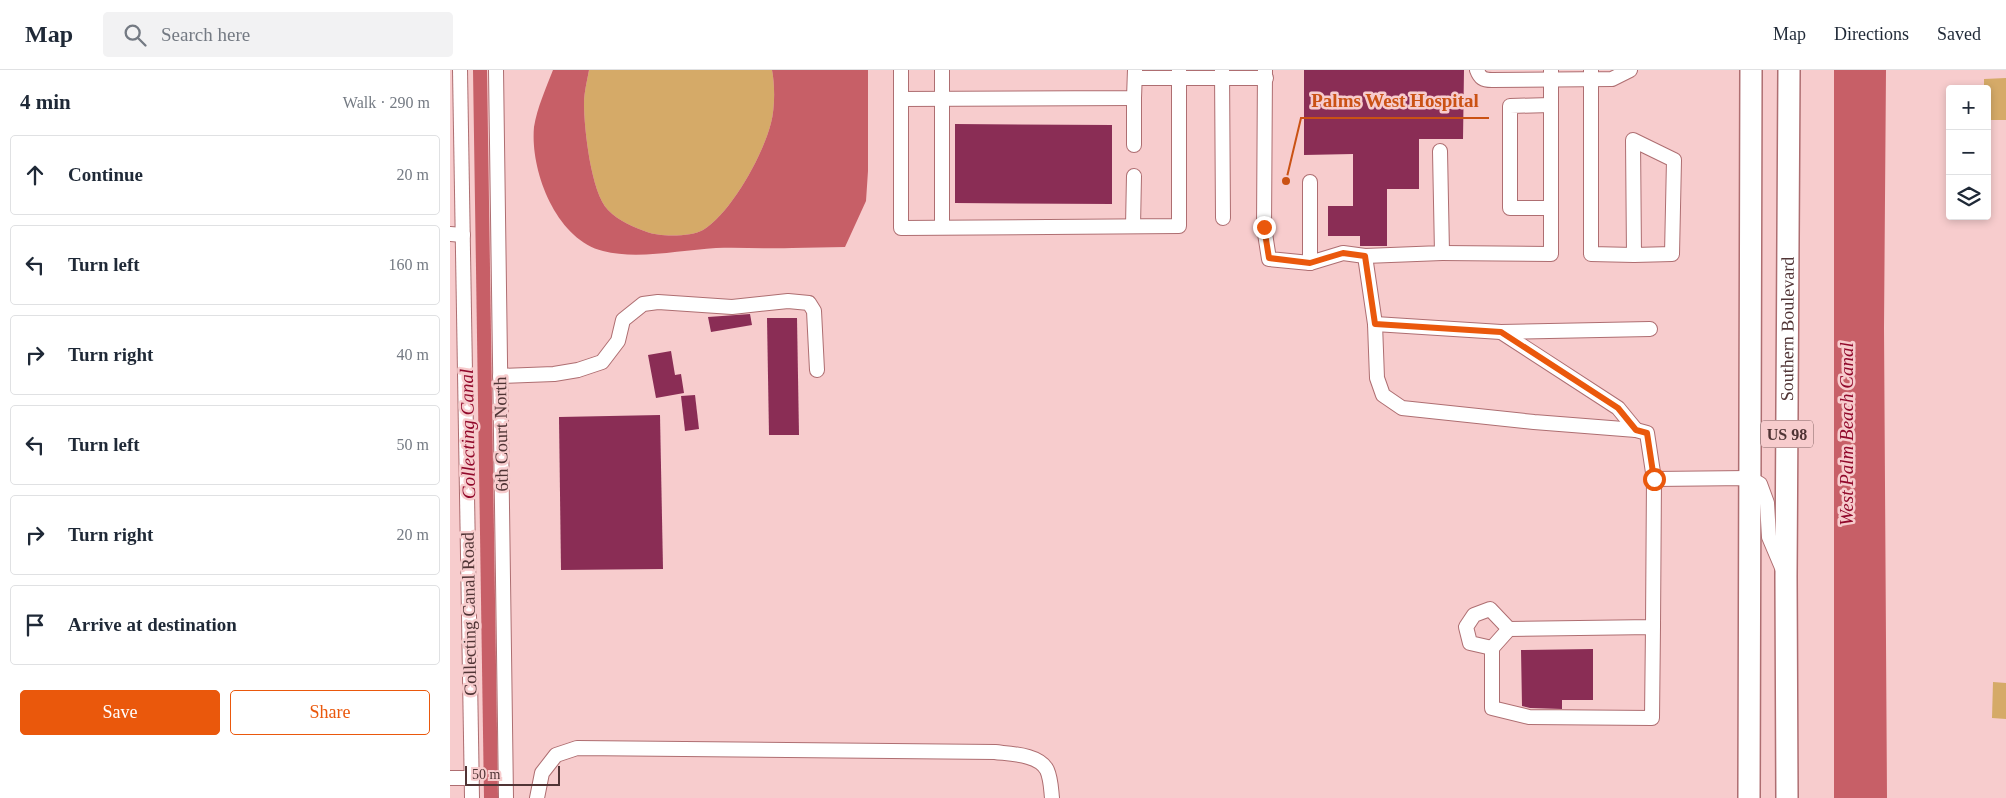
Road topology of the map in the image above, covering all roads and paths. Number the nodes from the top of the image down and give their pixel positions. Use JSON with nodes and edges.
{"nodes":[{"id":1,"x":460,"y":70,"type":"edge"},
{"id":2,"x":496,"y":70,"type":"edge"},
{"id":3,"x":901,"y":70,"type":"edge"},
{"id":4,"x":942,"y":70,"type":"edge"},
{"id":5,"x":1477,"y":70,"type":"edge"},
{"id":6,"x":1629,"y":70,"type":"edge"},
{"id":7,"x":1751,"y":70,"type":"edge"},
{"id":8,"x":1789,"y":70,"type":"edge"},
{"id":9,"x":1136,"y":74,"type":"edge"},
{"id":10,"x":1179,"y":74,"type":"edge"},
{"id":11,"x":1222,"y":74,"type":"edge"},
{"id":12,"x":1239,"y":74,"type":"edge"},
{"id":13,"x":1266,"y":74,"type":"edge"},
{"id":14,"x":1504,"y":75,"type":"edge"},
{"id":15,"x":1523,"y":75,"type":"edge"},
{"id":16,"x":1551,"y":75,"type":"edge"},
{"id":17,"x":1591,"y":75,"type":"edge"},
{"id":18,"x":901,"y":98,"type":"junction"},
{"id":19,"x":942,"y":98,"type":"junction"},
{"id":20,"x":1134,"y":98,"type":"junction"},
{"id":21,"x":1551,"y":105,"type":"junction"},
{"id":22,"x":456,"y":141,"type":"edge"},
{"id":23,"x":1134,"y":145,"type":"dead end"},
{"id":24,"x":1440,"y":151,"type":"dead end"},
{"id":25,"x":1134,"y":176,"type":"dead end"},
{"id":26,"x":1310,"y":182,"type":"dead end"},
{"id":27,"x":1551,"y":208,"type":"junction"},
{"id":28,"x":1223,"y":218,"type":"dead end"},
{"id":29,"x":1134,"y":226,"type":"junction"},
{"id":30,"x":942,"y":227,"type":"junction"},
{"id":31,"x":456,"y":234,"type":"edge"},
{"id":32,"x":1442,"y":252,"type":"junction"},
{"id":33,"x":1634,"y":255,"type":"junction"},
{"id":34,"x":1365,"y":256,"type":"junction"},
{"id":35,"x":1310,"y":263,"type":"junction"},
{"id":36,"x":1375,"y":324,"type":"junction"},
{"id":37,"x":1650,"y":329,"type":"dead end"},
{"id":38,"x":1501,"y":332,"type":"junction"},
{"id":39,"x":817,"y":370,"type":"dead end"},
{"id":40,"x":500,"y":376,"type":"junction"},
{"id":41,"x":1636,"y":430,"type":"junction"},
{"id":42,"x":1749,"y":478,"type":"junction"},
{"id":43,"x":1654,"y":479,"type":"junction"},
{"id":44,"x":1786,"y":577,"type":"junction"},
{"id":45,"x":1653,"y":627,"type":"junction"},
{"id":46,"x":1509,"y":629,"type":"junction"},
{"id":47,"x":1492,"y":648,"type":"junction"},
{"id":48,"x":450,"y":778,"type":"edge"},
{"id":49,"x":472,"y":778,"type":"junction"},
{"id":50,"x":472,"y":798,"type":"edge"},
{"id":51,"x":506,"y":798,"type":"edge"},
{"id":52,"x":537,"y":798,"type":"edge"},
{"id":53,"x":1052,"y":798,"type":"edge"},
{"id":54,"x":1749,"y":798,"type":"edge"},
{"id":55,"x":1787,"y":798,"type":"edge"}],
"edges":[{"from":1,"to":22,"type":"street","name":"Collecting Canal Road"},
{"from":2,"to":40,"type":"street","name":"6th Court North"},
{"from":3,"to":18,"type":"street"},
{"from":4,"to":19,"type":"street"},
{"from":5,"to":14,"type":"street"},
{"from":6,"to":17,"type":"street"},
{"from":7,"to":42,"type":"highway","name":"Southern Boulevard","number":"US 98"},
{"from":8,"to":44,"type":"highway","name":"Southern Boulevard","number":"US 98"},
{"from":9,"to":10,"type":"street"},
{"from":9,"to":20,"type":"street"},
{"from":10,"to":11,"type":"street"},
{"from":10,"to":29,"type":"street"},
{"from":11,"to":12,"type":"street"},
{"from":11,"to":28,"type":"street"},
{"from":12,"to":13,"type":"street"},
{"from":13,"to":35,"type":"street"},
{"from":14,"to":15,"type":"street"},
{"from":15,"to":16,"type":"street"},
{"from":16,"to":17,"type":"street"},
{"from":16,"to":21,"type":"street"},
{"from":17,"to":33,"type":"street"},
{"from":18,"to":19,"type":"street"},
{"from":18,"to":30,"type":"street"},
{"from":19,"to":20,"type":"street"},
{"from":19,"to":30,"type":"street"},
{"from":20,"to":23,"type":"street"},
{"from":21,"to":27,"type":"street"},
{"from":21,"to":27,"type":"street"},
{"from":22,"to":31,"type":"street","name":"Collecting Canal Road"},
{"from":24,"to":32,"type":"street"},
{"from":25,"to":29,"type":"street"},
{"from":26,"to":35,"type":"street"},
{"from":27,"to":32,"type":"street"},
{"from":29,"to":30,"type":"street"},
{"from":31,"to":49,"type":"street","name":"Collecting Canal Road"},
{"from":32,"to":34,"type":"street"},
{"from":33,"to":33,"type":"street"},
{"from":34,"to":35,"type":"street"},
{"from":34,"to":36,"type":"street"},
{"from":36,"to":38,"type":"street"},
{"from":36,"to":41,"type":"street"},
{"from":37,"to":38,"type":"street"},
{"from":38,"to":41,"type":"street"},
{"from":39,"to":40,"type":"street"},
{"from":40,"to":51,"type":"street","name":"6th Court North"},
{"from":41,"to":43,"type":"street"},
{"from":42,"to":43,"type":"street"},
{"from":42,"to":44,"type":"street"},
{"from":42,"to":54,"type":"highway","name":"Southern Boulevard","number":"US 98"},
{"from":43,"to":45,"type":"street"},
{"from":44,"to":55,"type":"highway","name":"Southern Boulevard","number":"US 98"},
{"from":45,"to":46,"type":"street"},
{"from":45,"to":47,"type":"street"},
{"from":46,"to":47,"type":"street"},
{"from":46,"to":47,"type":"street"},
{"from":48,"to":49,"type":"street"},
{"from":49,"to":50,"type":"street","name":"Collecting Canal Road"},
{"from":52,"to":53,"type":"street"}]}
